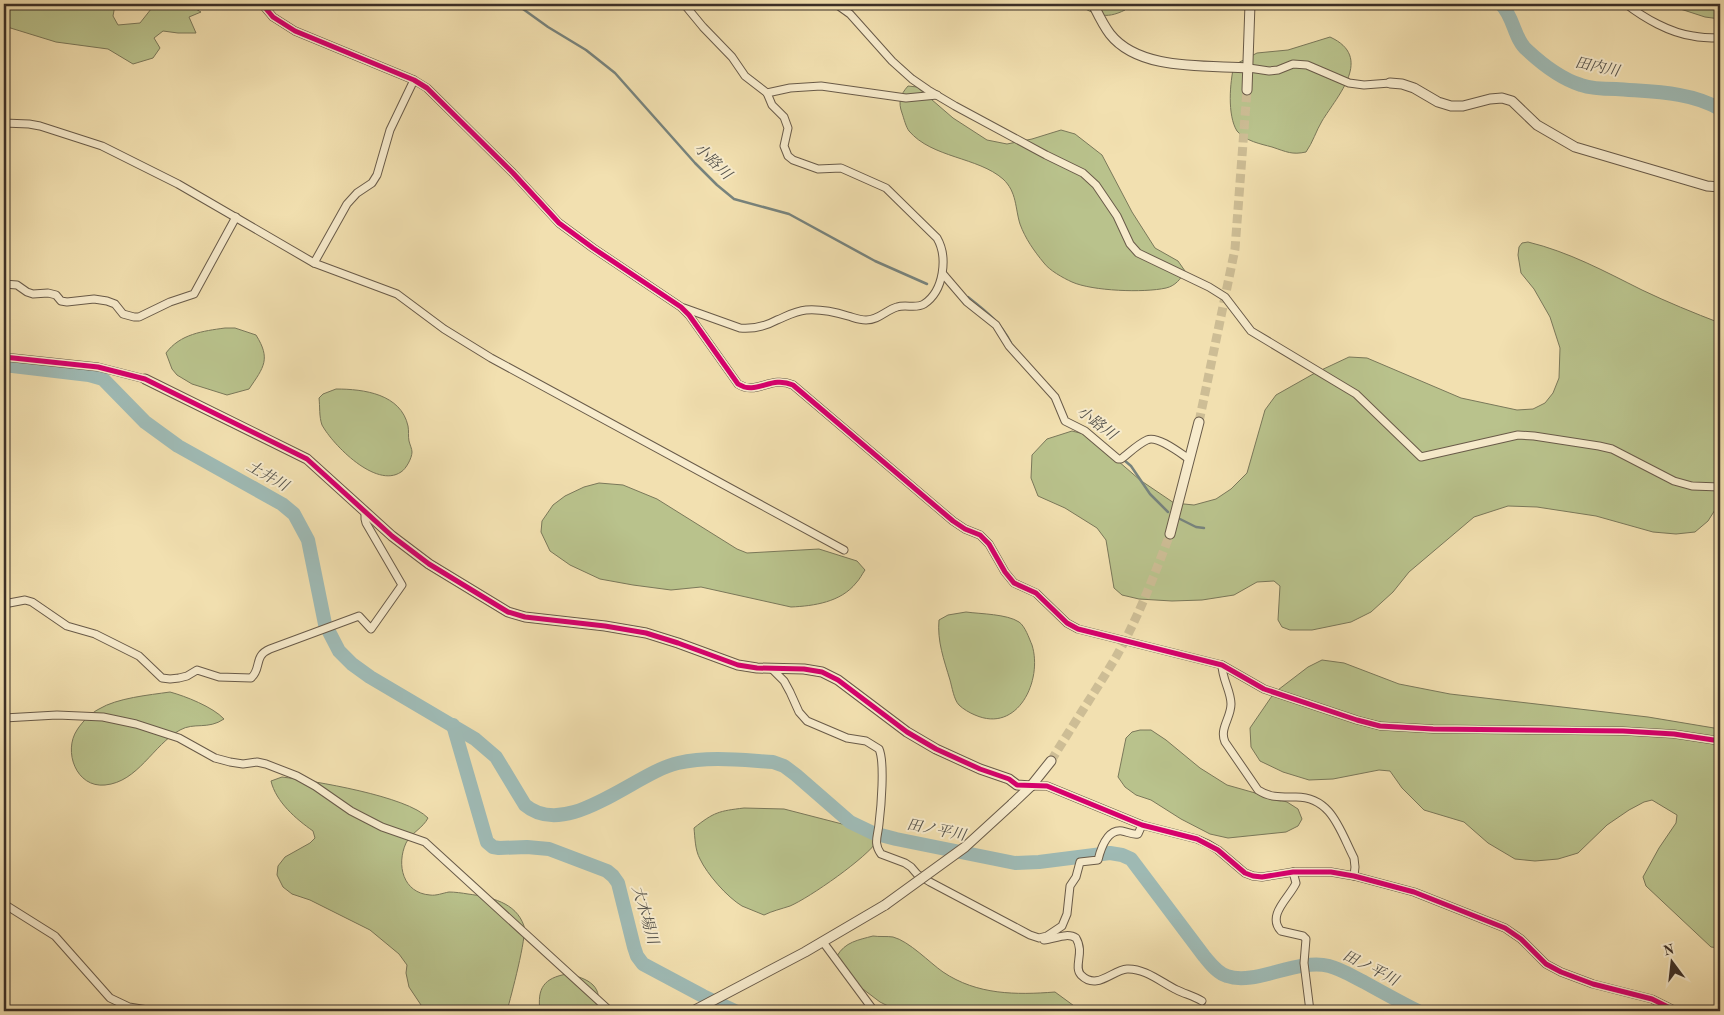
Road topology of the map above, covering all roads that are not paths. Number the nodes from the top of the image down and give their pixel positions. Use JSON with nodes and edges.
{"nodes":[{"id":1,"x":262,"y":4,"type":"edge"},
{"id":2,"x":684,"y":4,"type":"edge"},
{"id":3,"x":836,"y":4,"type":"edge"},
{"id":4,"x":1093,"y":4,"type":"edge"},
{"id":5,"x":1250,"y":4,"type":"edge"},
{"id":6,"x":1626,"y":4,"type":"edge"},
{"id":7,"x":1720,"y":38,"type":"edge"},
{"id":8,"x":1249,"y":64,"type":"junction"},
{"id":9,"x":414,"y":80,"type":"junction"},
{"id":10,"x":1390,"y":83,"type":"joint"},
{"id":11,"x":1247,"y":90,"type":"tunnel mouth"},
{"id":12,"x":767,"y":93,"type":"junction"},
{"id":13,"x":937,"y":95,"type":"junction"},
{"id":14,"x":4,"y":123,"type":"edge"},
{"id":15,"x":1720,"y":187,"type":"edge"},
{"id":16,"x":236,"y":216,"type":"junction"},
{"id":17,"x":314,"y":263,"type":"junction"},
{"id":18,"x":943,"y":274,"type":"junction"},
{"id":19,"x":4,"y":284,"type":"edge"},
{"id":20,"x":681,"y":307,"type":"junction"},
{"id":21,"x":4,"y":356,"type":"edge"},
{"id":22,"x":145,"y":379,"type":"joint"},
{"id":23,"x":1199,"y":422,"type":"tunnel mouth"},
{"id":24,"x":1189,"y":459,"type":"junction"},
{"id":25,"x":1720,"y":487,"type":"edge"},
{"id":26,"x":365,"y":511,"type":"junction"},
{"id":27,"x":1170,"y":534,"type":"tunnel mouth"},
{"id":28,"x":844,"y":550,"type":"dead end"},
{"id":29,"x":4,"y":604,"type":"edge"},
{"id":30,"x":1222,"y":665,"type":"junction"},
{"id":31,"x":772,"y":669,"type":"junction"},
{"id":32,"x":4,"y":718,"type":"edge"},
{"id":33,"x":1720,"y":741,"type":"edge"},
{"id":34,"x":1051,"y":761,"type":"tunnel mouth"},
{"id":35,"x":1031,"y":786,"type":"junction"},
{"id":36,"x":1142,"y":825,"type":"junction"},
{"id":37,"x":1293,"y":872,"type":"junction"},
{"id":38,"x":1354,"y":876,"type":"junction"},
{"id":39,"x":4,"y":904,"type":"edge"},
{"id":40,"x":1039,"y":938,"type":"junction"},
{"id":41,"x":823,"y":942,"type":"junction"},
{"id":42,"x":1202,"y":1000,"type":"dead end"},
{"id":43,"x":1664,"y":1008,"type":"edge"},
{"id":44,"x":154,"y":1011,"type":"edge"},
{"id":45,"x":610,"y":1011,"type":"edge"},
{"id":46,"x":693,"y":1011,"type":"edge"},
{"id":47,"x":874,"y":1011,"type":"edge"},
{"id":48,"x":1310,"y":1011,"type":"edge"},
{"id":49,"x":1676,"y":1011,"type":"edge"}],
"edges":[{"from":1,"to":9,"type":"street"},
{"from":2,"to":12,"type":"street"},
{"from":3,"to":13,"type":"street"},
{"from":4,"to":8,"type":"street"},
{"from":5,"to":8,"type":"street"},
{"from":6,"to":7,"type":"street"},
{"from":8,"to":10,"type":"street"},
{"from":8,"to":11,"type":"street"},
{"from":9,"to":17,"type":"street"},
{"from":9,"to":20,"type":"street"},
{"from":10,"to":15,"type":"street"},
{"from":12,"to":13,"type":"street"},
{"from":12,"to":18,"type":"street"},
{"from":13,"to":25,"type":"street"},
{"from":14,"to":16,"type":"street"},
{"from":16,"to":17,"type":"street"},
{"from":16,"to":19,"type":"street"},
{"from":17,"to":28,"type":"street"},
{"from":18,"to":20,"type":"street"},
{"from":18,"to":24,"type":"street"},
{"from":20,"to":30,"type":"street"},
{"from":21,"to":22,"type":"street"},
{"from":22,"to":26,"type":"street"},
{"from":23,"to":24,"type":"street"},
{"from":24,"to":27,"type":"street"},
{"from":26,"to":29,"type":"street"},
{"from":26,"to":31,"type":"street"},
{"from":30,"to":33,"type":"street"},
{"from":30,"to":38,"type":"street"},
{"from":31,"to":35,"type":"street"},
{"from":31,"to":40,"type":"street"},
{"from":32,"to":45,"type":"street"},
{"from":34,"to":35,"type":"street"},
{"from":35,"to":36,"type":"street"},
{"from":35,"to":41,"type":"street","bridge":true},
{"from":36,"to":37,"type":"street"},
{"from":36,"to":40,"type":"street"},
{"from":37,"to":38,"type":"street"},
{"from":37,"to":48,"type":"street"},
{"from":38,"to":43,"type":"street"},
{"from":39,"to":44,"type":"street"},
{"from":40,"to":42,"type":"street"},
{"from":41,"to":46,"type":"street"},
{"from":41,"to":47,"type":"street"},
{"from":43,"to":49,"type":"street"}]}
